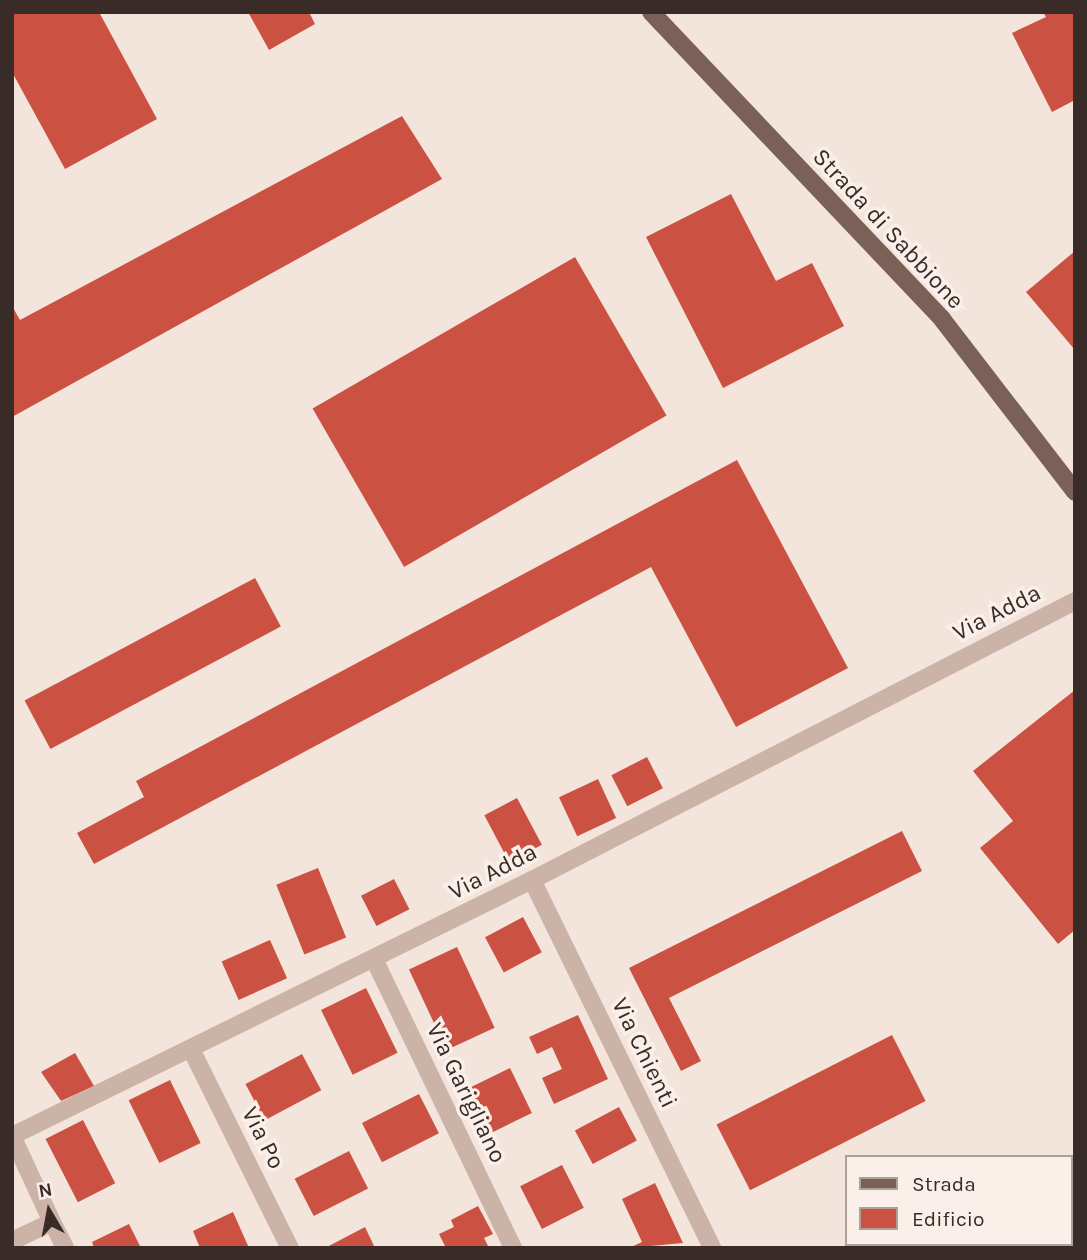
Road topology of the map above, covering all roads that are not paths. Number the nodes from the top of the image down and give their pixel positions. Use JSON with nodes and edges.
{"nodes":[{"id":1,"x":652,"y":12,"type":"edge"},
{"id":2,"x":1075,"y":492,"type":"edge"},
{"id":3,"x":1075,"y":601,"type":"edge"},
{"id":4,"x":532,"y":880,"type":"junction"},
{"id":5,"x":374,"y":959,"type":"junction"},
{"id":6,"x":192,"y":1051,"type":"junction"},
{"id":7,"x":52,"y":1222,"type":"junction"},
{"id":8,"x":12,"y":1241,"type":"edge"},
{"id":9,"x":65,"y":1248,"type":"edge"},
{"id":10,"x":290,"y":1248,"type":"edge"},
{"id":11,"x":513,"y":1248,"type":"edge"},
{"id":12,"x":712,"y":1248,"type":"edge"}],
"edges":[{"from":1,"to":2,"type":"main road","name":"Strada di Sabbione"},
{"from":3,"to":4,"type":"street","name":"Via Adda"},
{"from":4,"to":5,"type":"street","name":"Via Adda"},
{"from":4,"to":12,"type":"street","name":"Via Chienti"},
{"from":5,"to":6,"type":"street","name":"Via Adda"},
{"from":5,"to":11,"type":"street","name":"Via Garigliano"},
{"from":6,"to":7,"type":"street","name":"Via Adda"},
{"from":6,"to":10,"type":"street","name":"Via Po"},
{"from":7,"to":8,"type":"street"},
{"from":7,"to":9,"type":"street"}]}
